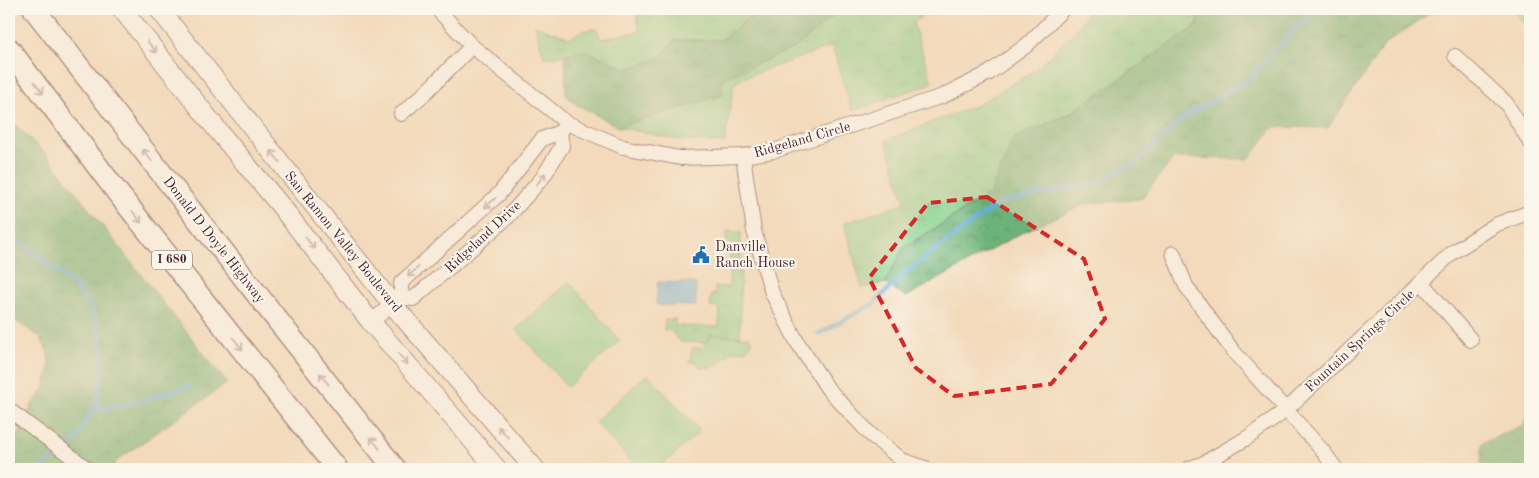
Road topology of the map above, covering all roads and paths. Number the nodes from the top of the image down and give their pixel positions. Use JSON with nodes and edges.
{"nodes":[{"id":1,"x":34,"y":9,"type":"edge"},
{"id":2,"x":122,"y":9,"type":"edge"},
{"id":3,"x":159,"y":9,"type":"edge"},
{"id":4,"x":437,"y":9,"type":"edge"},
{"id":5,"x":1063,"y":9,"type":"edge"},
{"id":6,"x":472,"y":46,"type":"junction"},
{"id":7,"x":9,"y":49,"type":"edge"},
{"id":8,"x":1455,"y":56,"type":"dead end"},
{"id":9,"x":401,"y":114,"type":"dead end"},
{"id":10,"x":563,"y":127,"type":"junction"},
{"id":11,"x":1530,"y":142,"type":"edge"},
{"id":12,"x":743,"y":156,"type":"junction"},
{"id":13,"x":1530,"y":212,"type":"edge"},
{"id":14,"x":1173,"y":253,"type":"dead end"},
{"id":15,"x":1422,"y":283,"type":"junction"},
{"id":16,"x":396,"y":300,"type":"junction"},
{"id":17,"x":371,"y":322,"type":"junction"},
{"id":18,"x":1471,"y":340,"type":"dead end"},
{"id":19,"x":9,"y":410,"type":"edge"},
{"id":20,"x":1285,"y":411,"type":"junction"},
{"id":21,"x":900,"y":464,"type":"edge"},
{"id":22,"x":88,"y":469,"type":"edge"},
{"id":23,"x":337,"y":469,"type":"edge"},
{"id":24,"x":395,"y":469,"type":"edge"},
{"id":25,"x":497,"y":469,"type":"edge"},
{"id":26,"x":535,"y":469,"type":"edge"},
{"id":27,"x":928,"y":469,"type":"edge"},
{"id":28,"x":1188,"y":469,"type":"edge"},
{"id":29,"x":1336,"y":469,"type":"edge"}],
"edges":[{"from":24,"to":1,"type":"highway","name":"Donald D Doyle Highway","one_way":true},
{"from":2,"to":17,"type":"main road","name":"San Ramon Valley Boulevard","one_way":true},
{"from":16,"to":3,"type":"main road","name":"San Ramon Valley Boulevard","one_way":true},
{"from":4,"to":6,"type":"street","name":"Ridgeland Circle"},
{"from":5,"to":12,"type":"street","name":"Ridgeland Circle"},
{"from":6,"to":9,"type":"street"},
{"from":6,"to":10,"type":"street","name":"Ridgeland Circle"},
{"from":7,"to":23,"type":"highway","number":"I 680","one_way":true},
{"from":8,"to":11,"type":"street"},
{"from":10,"to":12,"type":"street","name":"Ridgeland Circle"},
{"from":10,"to":16,"type":"street","name":"Ridgeland Drive","one_way":true},
{"from":16,"to":10,"type":"street","name":"Ridgeland Drive","one_way":true},
{"from":12,"to":21,"type":"street"},
{"from":13,"to":15,"type":"street","name":"Fountain Springs Circle"},
{"from":14,"to":20,"type":"street"},
{"from":15,"to":18,"type":"street"},
{"from":15,"to":20,"type":"street","name":"Fountain Springs Circle"},
{"from":16,"to":17,"type":"street","name":"Ridgeland Drive"},
{"from":26,"to":16,"type":"main road","name":"San Ramon Valley Boulevard","one_way":true},
{"from":17,"to":25,"type":"main road","name":"San Ramon Valley Boulevard","one_way":true},
{"from":19,"to":22,"type":"street"},
{"from":20,"to":28,"type":"street","name":"Fountain Springs Circle"},
{"from":20,"to":29,"type":"street"},
{"from":21,"to":27,"type":"street"}]}
